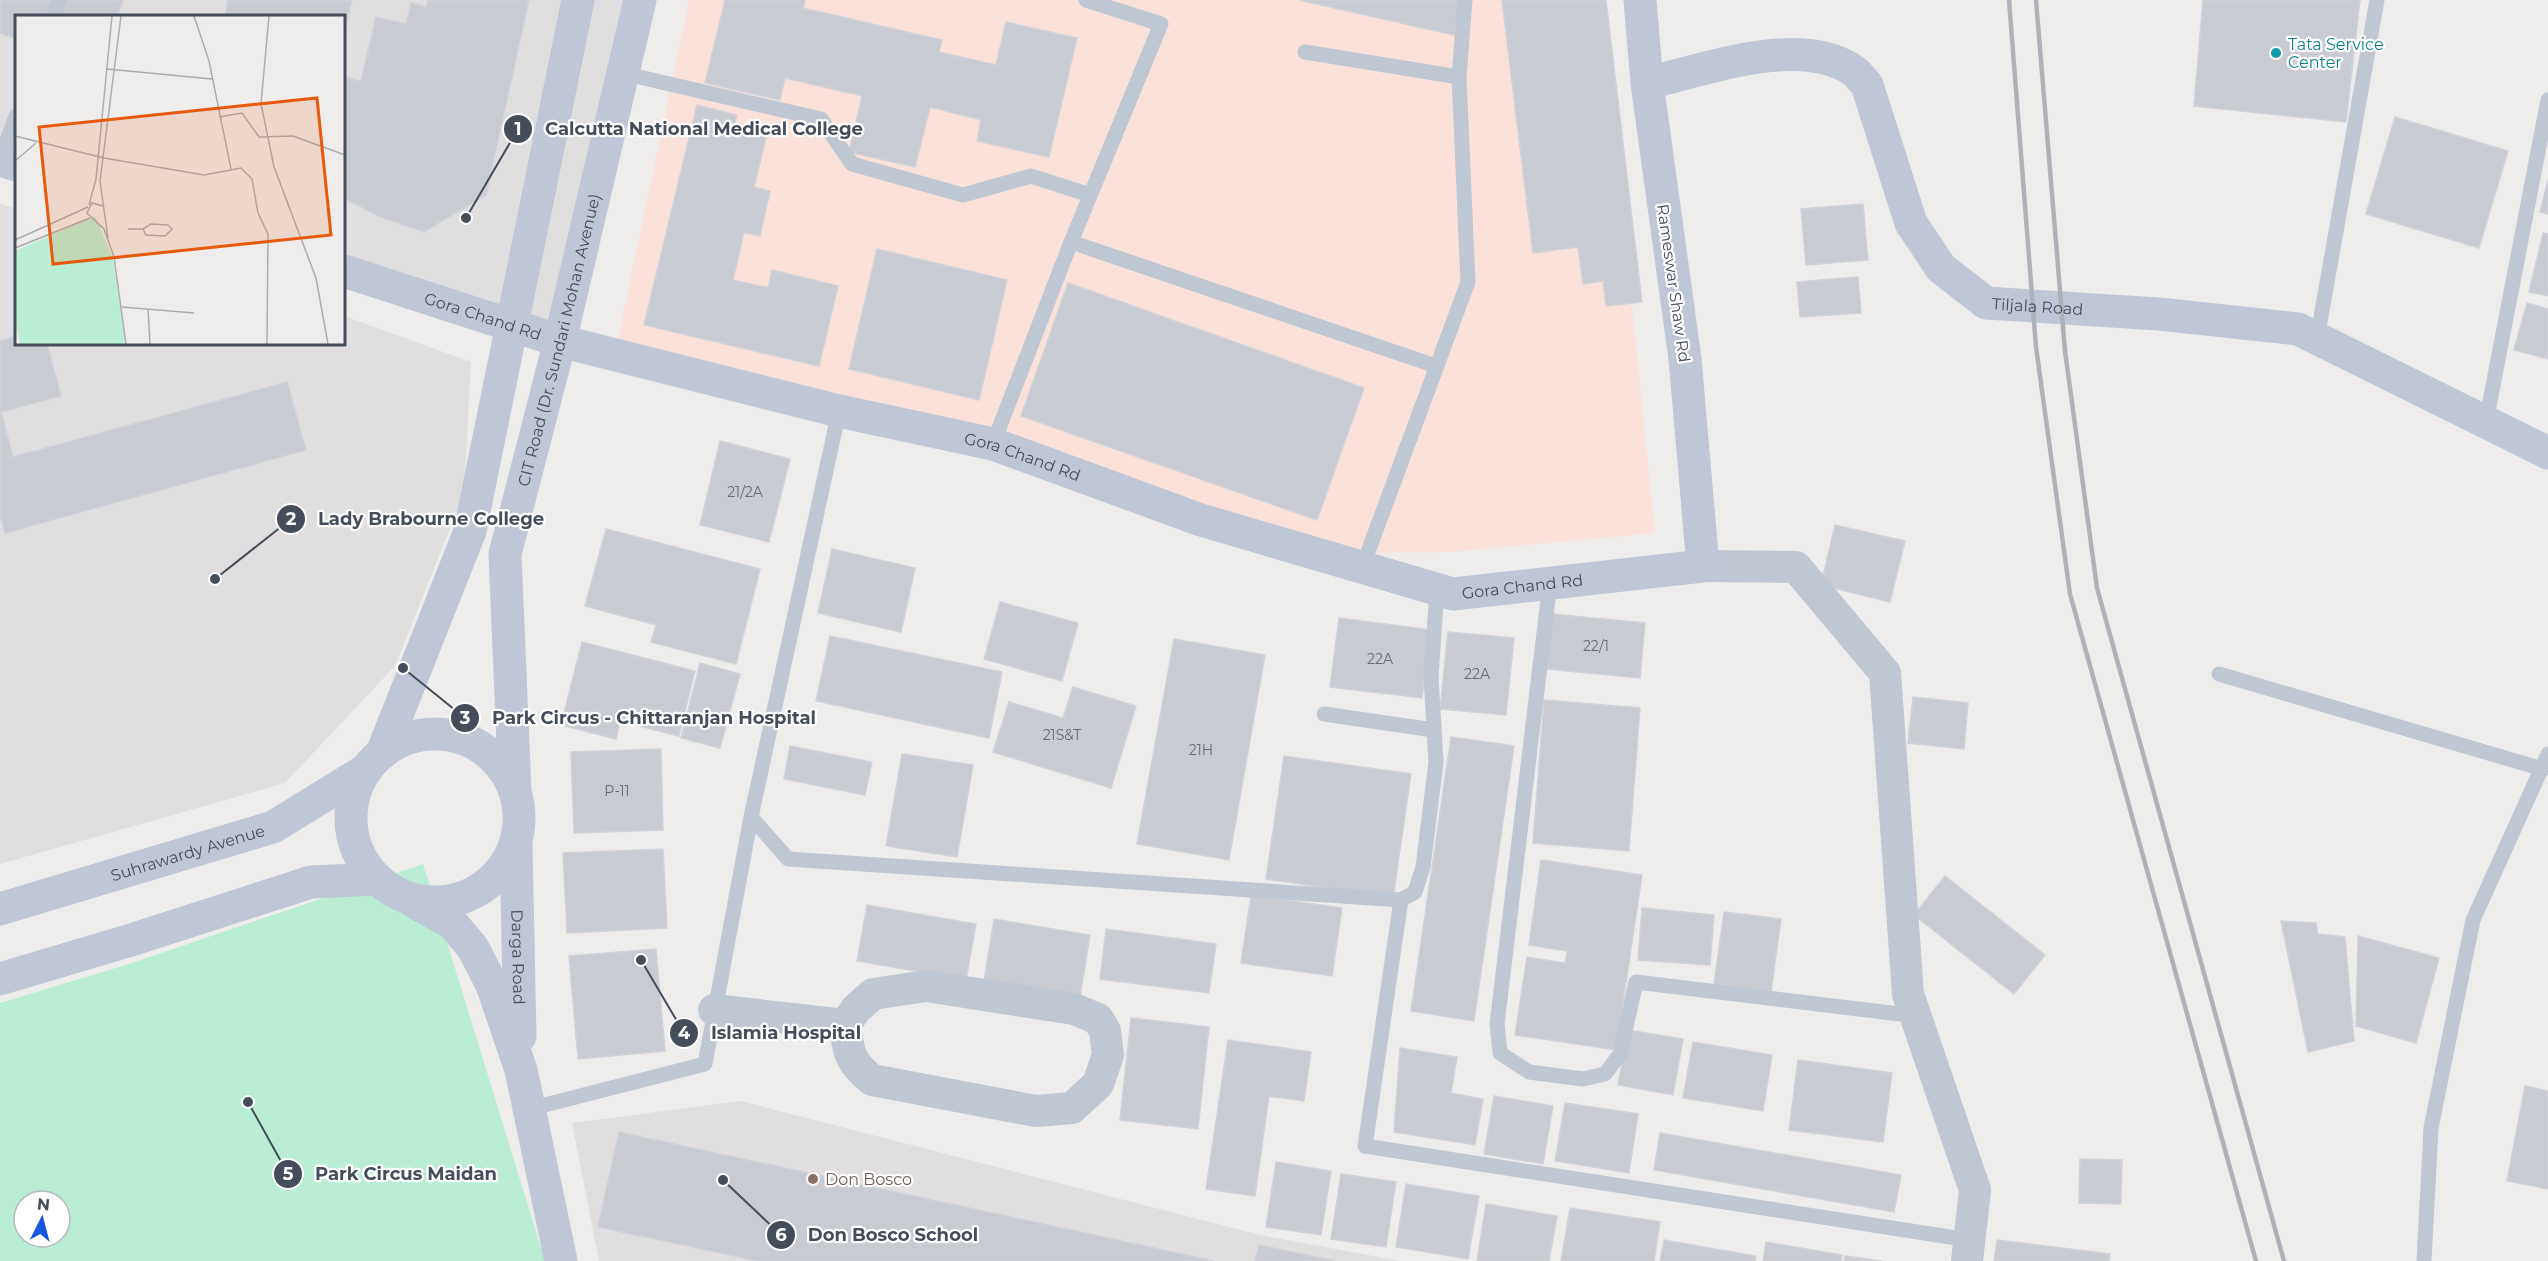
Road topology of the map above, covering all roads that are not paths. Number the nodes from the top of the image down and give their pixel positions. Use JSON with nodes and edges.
{"nodes":[{"id":1,"x":59,"y":0,"type":"edge"},
{"id":2,"x":578,"y":0,"type":"edge"},
{"id":3,"x":640,"y":0,"type":"edge"},
{"id":4,"x":1086,"y":0,"type":"edge"},
{"id":5,"x":1465,"y":0,"type":"edge"},
{"id":6,"x":1640,"y":0,"type":"edge"},
{"id":7,"x":2377,"y":0,"type":"edge"},
{"id":8,"x":53,"y":15,"type":"edge"},
{"id":9,"x":1305,"y":52,"type":"dead end"},
{"id":10,"x":622,"y":73,"type":"junction"},
{"id":11,"x":1459,"y":77,"type":"junction"},
{"id":12,"x":1647,"y":83,"type":"junction"},
{"id":13,"x":2548,"y":100,"type":"edge"},
{"id":14,"x":15,"y":119,"type":"edge"},
{"id":15,"x":0,"y":160,"type":"edge"},
{"id":16,"x":15,"y":165,"type":"edge"},
{"id":17,"x":1090,"y":195,"type":"junction"},
{"id":18,"x":1071,"y":242,"type":"junction"},
{"id":19,"x":345,"y":271,"type":"edge"},
{"id":20,"x":512,"y":325,"type":"junction"},
{"id":21,"x":2317,"y":339,"type":"junction"},
{"id":22,"x":560,"y":341,"type":"junction"},
{"id":23,"x":1437,"y":366,"type":"junction"},
{"id":24,"x":839,"y":411,"type":"junction"},
{"id":25,"x":2486,"y":422,"type":"junction"},
{"id":26,"x":993,"y":444,"type":"junction"},
{"id":27,"x":2548,"y":453,"type":"edge"},
{"id":28,"x":1703,"y":567,"type":"junction"},
{"id":29,"x":1362,"y":568,"type":"junction"},
{"id":30,"x":1551,"y":583,"type":"junction"},
{"id":31,"x":1437,"y":589,"type":"junction"},
{"id":32,"x":2219,"y":674,"type":"dead end"},
{"id":33,"x":1324,"y":714,"type":"dead end"},
{"id":34,"x":1434,"y":730,"type":"junction"},
{"id":35,"x":2548,"y":754,"type":"edge"},
{"id":36,"x":374,"y":761,"type":"junction"},
{"id":37,"x":2543,"y":769,"type":"junction"},
{"id":38,"x":515,"y":791,"type":"junction"},
{"id":39,"x":751,"y":817,"type":"junction"},
{"id":40,"x":516,"y":846,"type":"junction"},
{"id":41,"x":389,"y":888,"type":"junction"},
{"id":42,"x":1401,"y":900,"type":"junction"},
{"id":43,"x":0,"y":909,"type":"edge"},
{"id":44,"x":0,"y":979,"type":"edge"},
{"id":45,"x":714,"y":1011,"type":"junction"},
{"id":46,"x":1916,"y":1016,"type":"junction"},
{"id":47,"x":845,"y":1025,"type":"junction"},
{"id":48,"x":521,"y":1070,"type":"junction"},
{"id":49,"x":529,"y":1109,"type":"junction"},
{"id":50,"x":1968,"y":1250,"type":"edge"},
{"id":51,"x":561,"y":1261,"type":"edge"},
{"id":52,"x":2424,"y":1261,"type":"edge"}],
"edges":[{"from":1,"to":8,"type":"lane"},
{"from":2,"to":20,"type":"main road"},
{"from":3,"to":10,"type":"main road","name":"CIT Road (Dr. Sundari Mohan Avenue)"},
{"from":4,"to":17,"type":"lane"},
{"from":5,"to":11,"type":"lane"},
{"from":6,"to":12,"type":"main road","name":"Rameswar Shaw Rd"},
{"from":7,"to":21,"type":"lane"},
{"from":9,"to":11,"type":"lane"},
{"from":10,"to":17,"type":"lane"},
{"from":10,"to":22,"type":"main road","name":"CIT Road (Dr. Sundari Mohan Avenue)"},
{"from":11,"to":23,"type":"lane"},
{"from":12,"to":21,"type":"main road","name":"Tiljala Road"},
{"from":12,"to":28,"type":"main road","name":"Rameswar Shaw Rd"},
{"from":13,"to":25,"type":"lane"},
{"from":14,"to":15,"type":"lane"},
{"from":15,"to":16,"type":"main road"},
{"from":17,"to":18,"type":"lane"},
{"from":18,"to":23,"type":"lane"},
{"from":18,"to":26,"type":"lane"},
{"from":19,"to":20,"type":"main road","name":"Gora Chand Rd"},
{"from":20,"to":22,"type":"main road","name":"Gora Chand Rd"},
{"from":20,"to":36,"type":"main road"},
{"from":21,"to":25,"type":"main road","name":"Tiljala Road"},
{"from":22,"to":24,"type":"main road","name":"Gora Chand Rd"},
{"from":22,"to":38,"type":"main road","name":"CIT Road (Dr. Sundari Mohan Avenue)"},
{"from":23,"to":29,"type":"lane"},
{"from":24,"to":26,"type":"main road","name":"Gora Chand Rd"},
{"from":24,"to":39,"type":"lane"},
{"from":25,"to":27,"type":"main road","name":"Tiljala Road"},
{"from":26,"to":29,"type":"main road","name":"Gora Chand Rd"},
{"from":28,"to":30,"type":"main road","name":"Gora Chand Rd"},
{"from":28,"to":46,"type":"street"},
{"from":29,"to":31,"type":"main road","name":"Gora Chand Rd"},
{"from":30,"to":31,"type":"main road","name":"Gora Chand Rd"},
{"from":30,"to":46,"type":"lane"},
{"from":31,"to":34,"type":"lane"},
{"from":32,"to":37,"type":"lane"},
{"from":33,"to":34,"type":"lane"},
{"from":34,"to":42,"type":"lane"},
{"from":35,"to":37,"type":"lane"},
{"from":36,"to":38,"type":"main road"},
{"from":36,"to":41,"type":"main road"},
{"from":36,"to":43,"type":"main road","name":"Suhrawardy Avenue"},
{"from":37,"to":52,"type":"lane"},
{"from":38,"to":40,"type":"main road"},
{"from":39,"to":42,"type":"lane"},
{"from":39,"to":45,"type":"lane"},
{"from":40,"to":41,"type":"main road"},
{"from":40,"to":48,"type":"main road","name":"Darga Road"},
{"from":41,"to":44,"type":"main road"},
{"from":41,"to":48,"type":"main road","name":"Darga Road"},
{"from":42,"to":50,"type":"lane"},
{"from":45,"to":47,"type":"street"},
{"from":45,"to":49,"type":"lane"},
{"from":46,"to":50,"type":"street"},
{"from":47,"to":47,"type":"street"},
{"from":48,"to":49,"type":"main road","name":"Darga Road"},
{"from":49,"to":51,"type":"main road","name":"Darga Road"}]}
